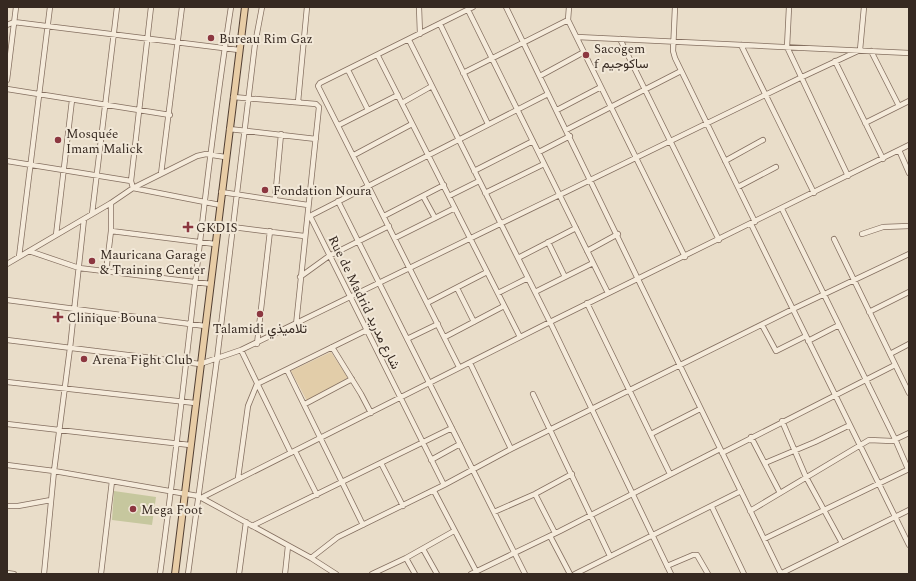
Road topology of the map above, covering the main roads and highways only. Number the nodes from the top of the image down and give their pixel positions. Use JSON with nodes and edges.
{"nodes":[{"id":1,"x":245,"y":7,"type":"edge"},
{"id":2,"x":175,"y":574,"type":"edge"}],
"edges":[{"from":1,"to":2,"type":"main road"}]}
